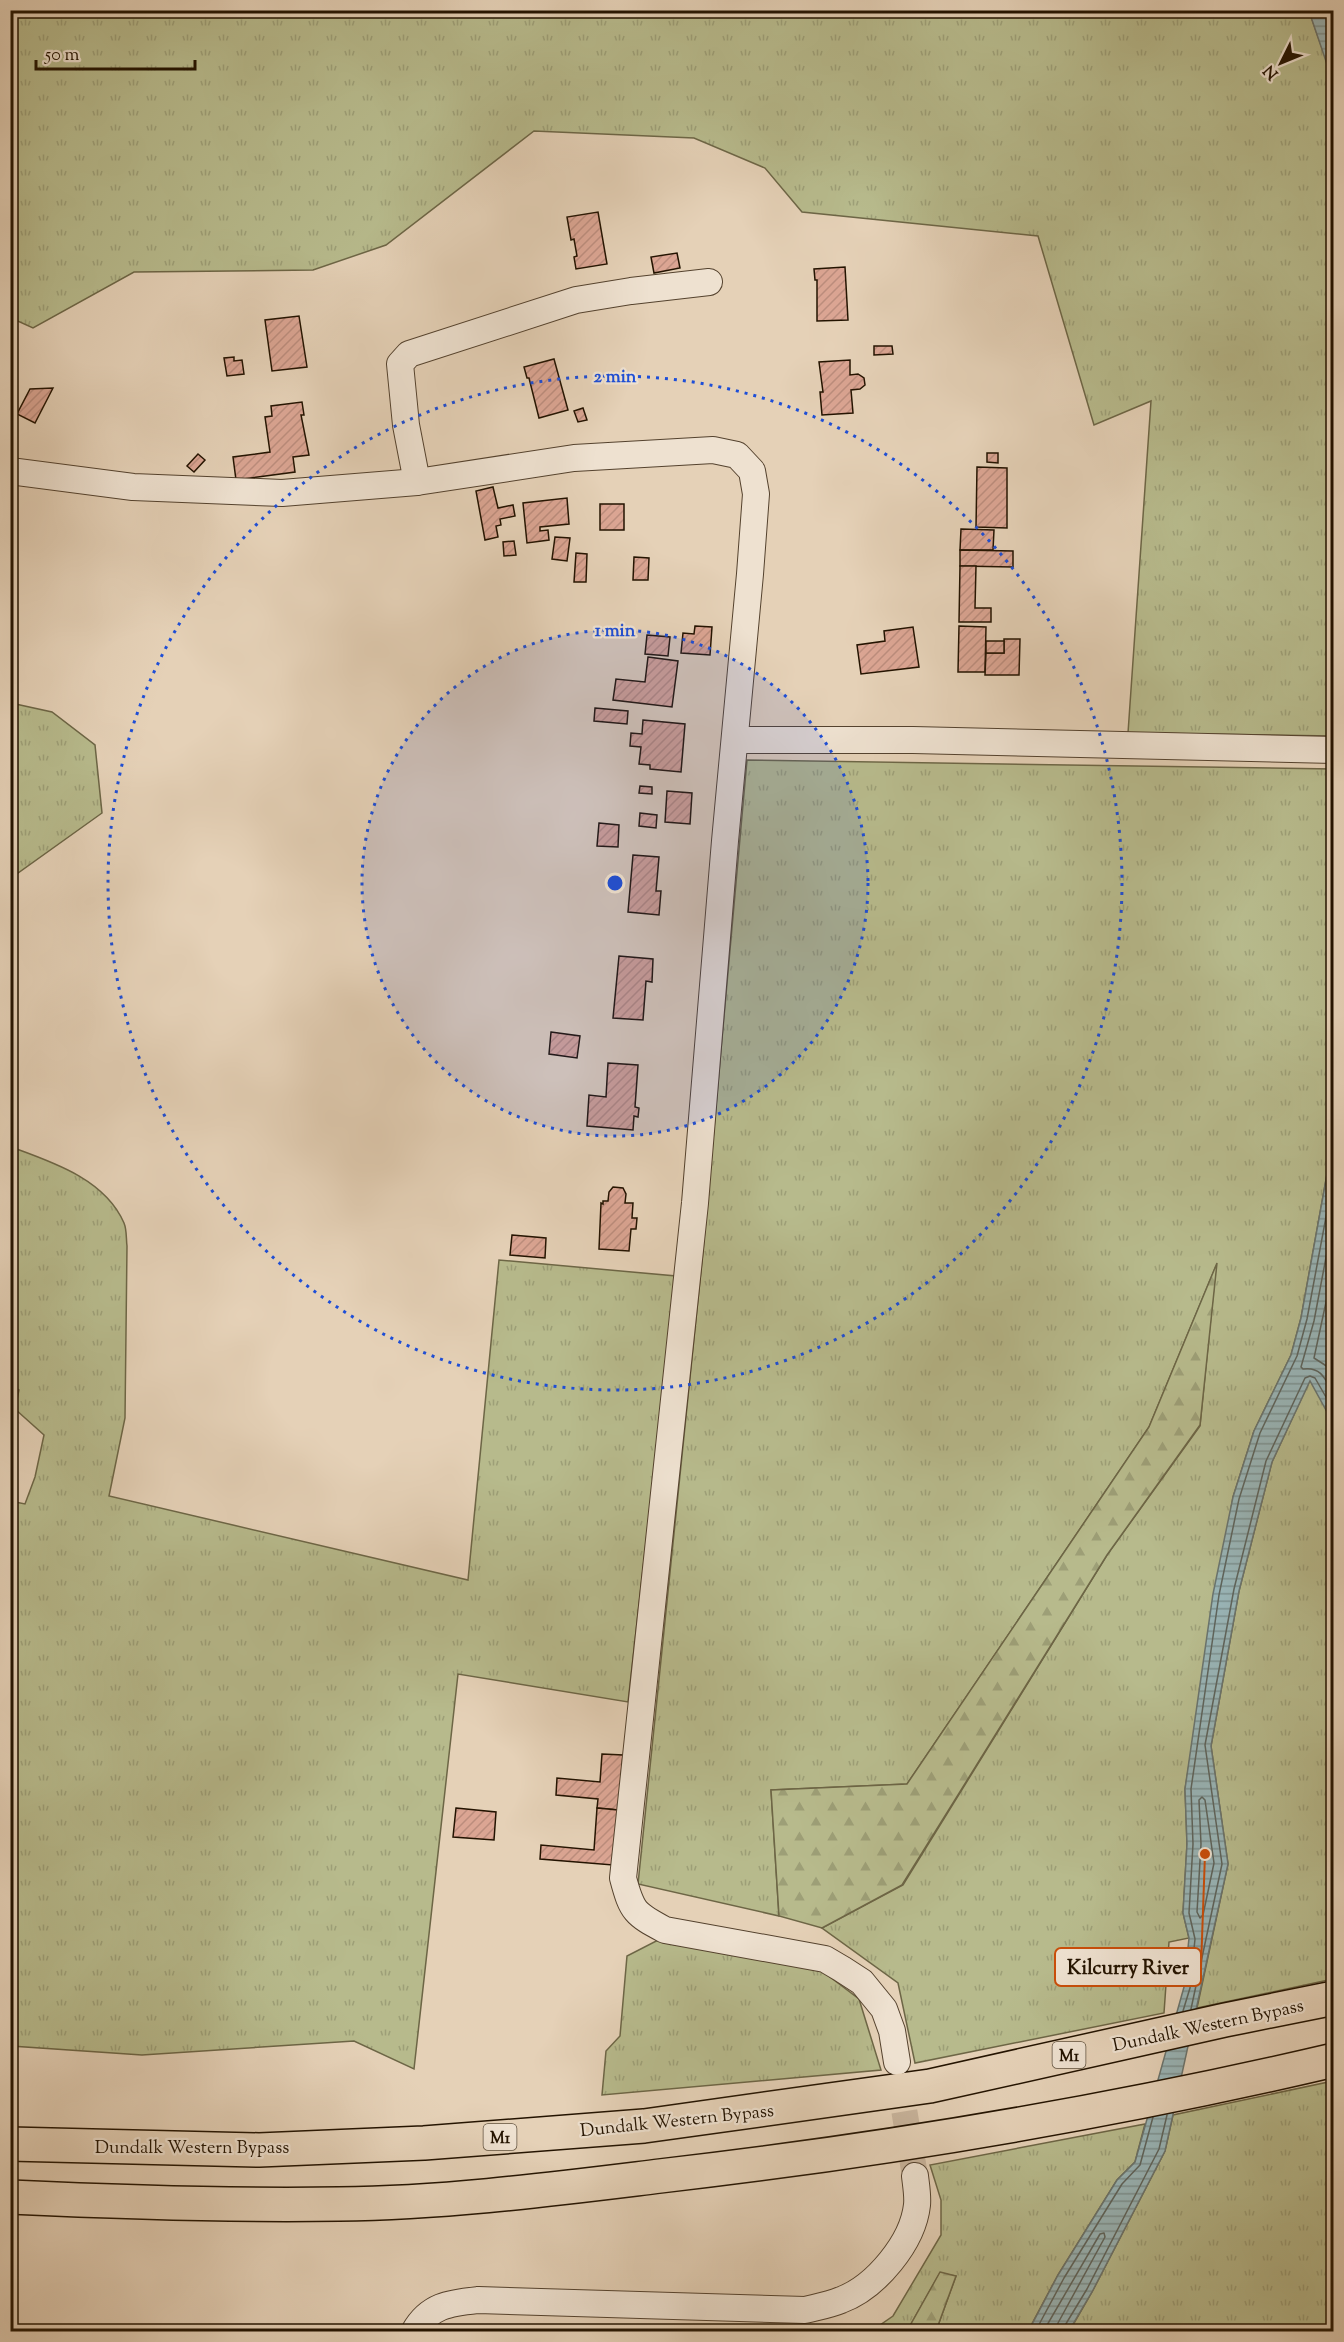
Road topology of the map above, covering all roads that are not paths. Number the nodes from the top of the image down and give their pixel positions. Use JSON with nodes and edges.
{"nodes":[{"id":1,"x":709,"y":282,"type":"dead end"},
{"id":2,"x":10,"y":471,"type":"edge"},
{"id":3,"x":417,"y":482,"type":"junction"},
{"id":4,"x":735,"y":740,"type":"junction"},
{"id":5,"x":1331,"y":750,"type":"edge"},
{"id":6,"x":1334,"y":1998,"type":"edge"},
{"id":7,"x":1334,"y":2060,"type":"edge"},
{"id":8,"x":897,"y":2062,"type":"tunnel mouth"},
{"id":9,"x":10,"y":2144,"type":"edge"},
{"id":10,"x":915,"y":2176,"type":"tunnel mouth"},
{"id":11,"x":10,"y":2198,"type":"edge"},
{"id":12,"x":414,"y":2331,"type":"edge"}],
"edges":[{"from":1,"to":3,"type":"street"},
{"from":2,"to":3,"type":"street"},
{"from":3,"to":4,"type":"street"},
{"from":4,"to":5,"type":"street"},
{"from":4,"to":8,"type":"street"},
{"from":6,"to":9,"type":"highway","name":"Dundalk Western Bypass","number":"M1"},
{"from":7,"to":11,"type":"highway"},
{"from":10,"to":12,"type":"street"}]}
